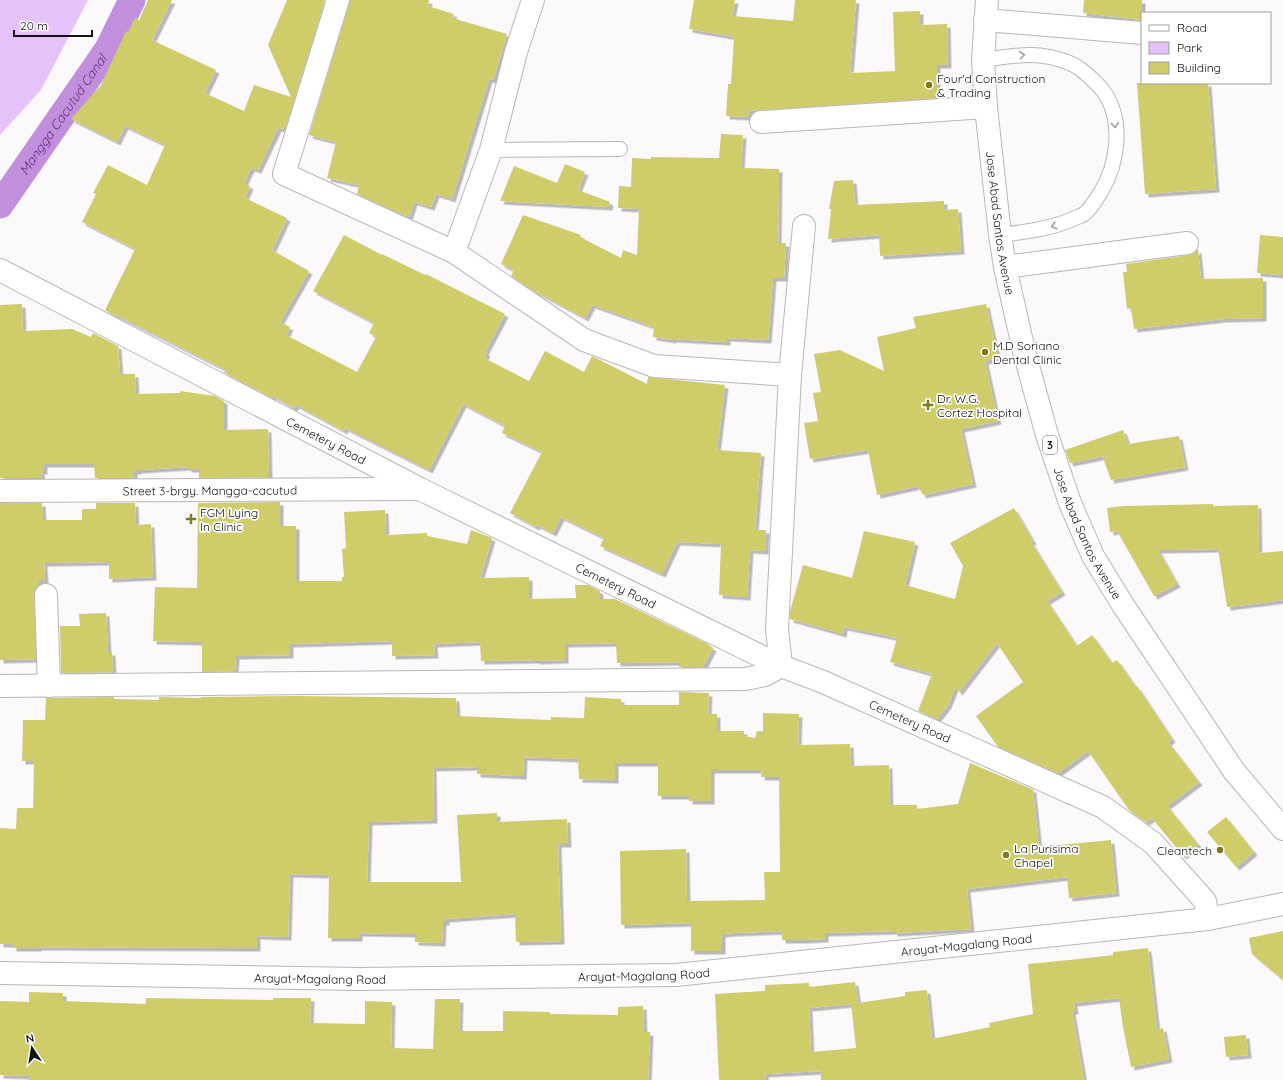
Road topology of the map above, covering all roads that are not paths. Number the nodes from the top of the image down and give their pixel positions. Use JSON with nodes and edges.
{"nodes":[{"id":1,"x":338,"y":0,"type":"edge"},
{"id":2,"x":532,"y":0,"type":"edge"},
{"id":3,"x":986,"y":10,"type":"edge"},
{"id":4,"x":1141,"y":34,"type":"edge"},
{"id":5,"x":983,"y":60,"type":"junction"},
{"id":6,"x":986,"y":107,"type":"junction"},
{"id":7,"x":761,"y":122,"type":"dead end"},
{"id":8,"x":620,"y":149,"type":"dead end"},
{"id":9,"x":491,"y":150,"type":"junction"},
{"id":10,"x":804,"y":226,"type":"dead end"},
{"id":11,"x":1000,"y":235,"type":"junction"},
{"id":12,"x":1187,"y":243,"type":"dead end"},
{"id":13,"x":454,"y":252,"type":"junction"},
{"id":14,"x":1005,"y":267,"type":"junction"},
{"id":15,"x":0,"y":270,"type":"edge"},
{"id":16,"x":790,"y":375,"type":"junction"},
{"id":17,"x":420,"y":489,"type":"junction"},
{"id":18,"x":0,"y":491,"type":"edge"},
{"id":19,"x":46,"y":595,"type":"dead end"},
{"id":20,"x":781,"y":666,"type":"junction"},
{"id":21,"x":0,"y":686,"type":"edge"},
{"id":22,"x":49,"y":686,"type":"junction"},
{"id":23,"x":1283,"y":829,"type":"edge"},
{"id":24,"x":1283,"y":904,"type":"edge"},
{"id":25,"x":1208,"y":919,"type":"junction"},
{"id":26,"x":0,"y":973,"type":"edge"}],
"edges":[{"from":1,"to":13,"type":"main road"},
{"from":2,"to":9,"type":"main road"},
{"from":3,"to":4,"type":"main road"},
{"from":3,"to":5,"type":"main road","name":"Jose Abad Santos Avenue","number":"3"},
{"from":5,"to":6,"type":"main road","name":"Jose Abad Santos Avenue","number":"3"},
{"from":5,"to":11,"type":"lane","one_way":true},
{"from":6,"to":7,"type":"main road"},
{"from":6,"to":11,"type":"main road","name":"Jose Abad Santos Avenue","number":"3"},
{"from":8,"to":9,"type":"lane"},
{"from":9,"to":13,"type":"main road"},
{"from":10,"to":16,"type":"main road"},
{"from":11,"to":14,"type":"main road","name":"Jose Abad Santos Avenue","number":"3"},
{"from":12,"to":14,"type":"main road"},
{"from":13,"to":16,"type":"main road"},
{"from":14,"to":23,"type":"main road","name":"Jose Abad Santos Avenue","number":"3"},
{"from":15,"to":17,"type":"main road","name":"Cemetery Road"},
{"from":16,"to":20,"type":"main road"},
{"from":17,"to":18,"type":"main road","name":"Street 3-brgy. Mangga-cacutud"},
{"from":17,"to":20,"type":"main road","name":"Cemetery Road"},
{"from":19,"to":22,"type":"main road"},
{"from":20,"to":22,"type":"main road"},
{"from":20,"to":25,"type":"main road","name":"Cemetery Road"},
{"from":21,"to":22,"type":"main road"},
{"from":24,"to":25,"type":"main road","name":"Arayat-Magalang Road"},
{"from":25,"to":26,"type":"main road","name":"Arayat-Magalang Road"}]}
